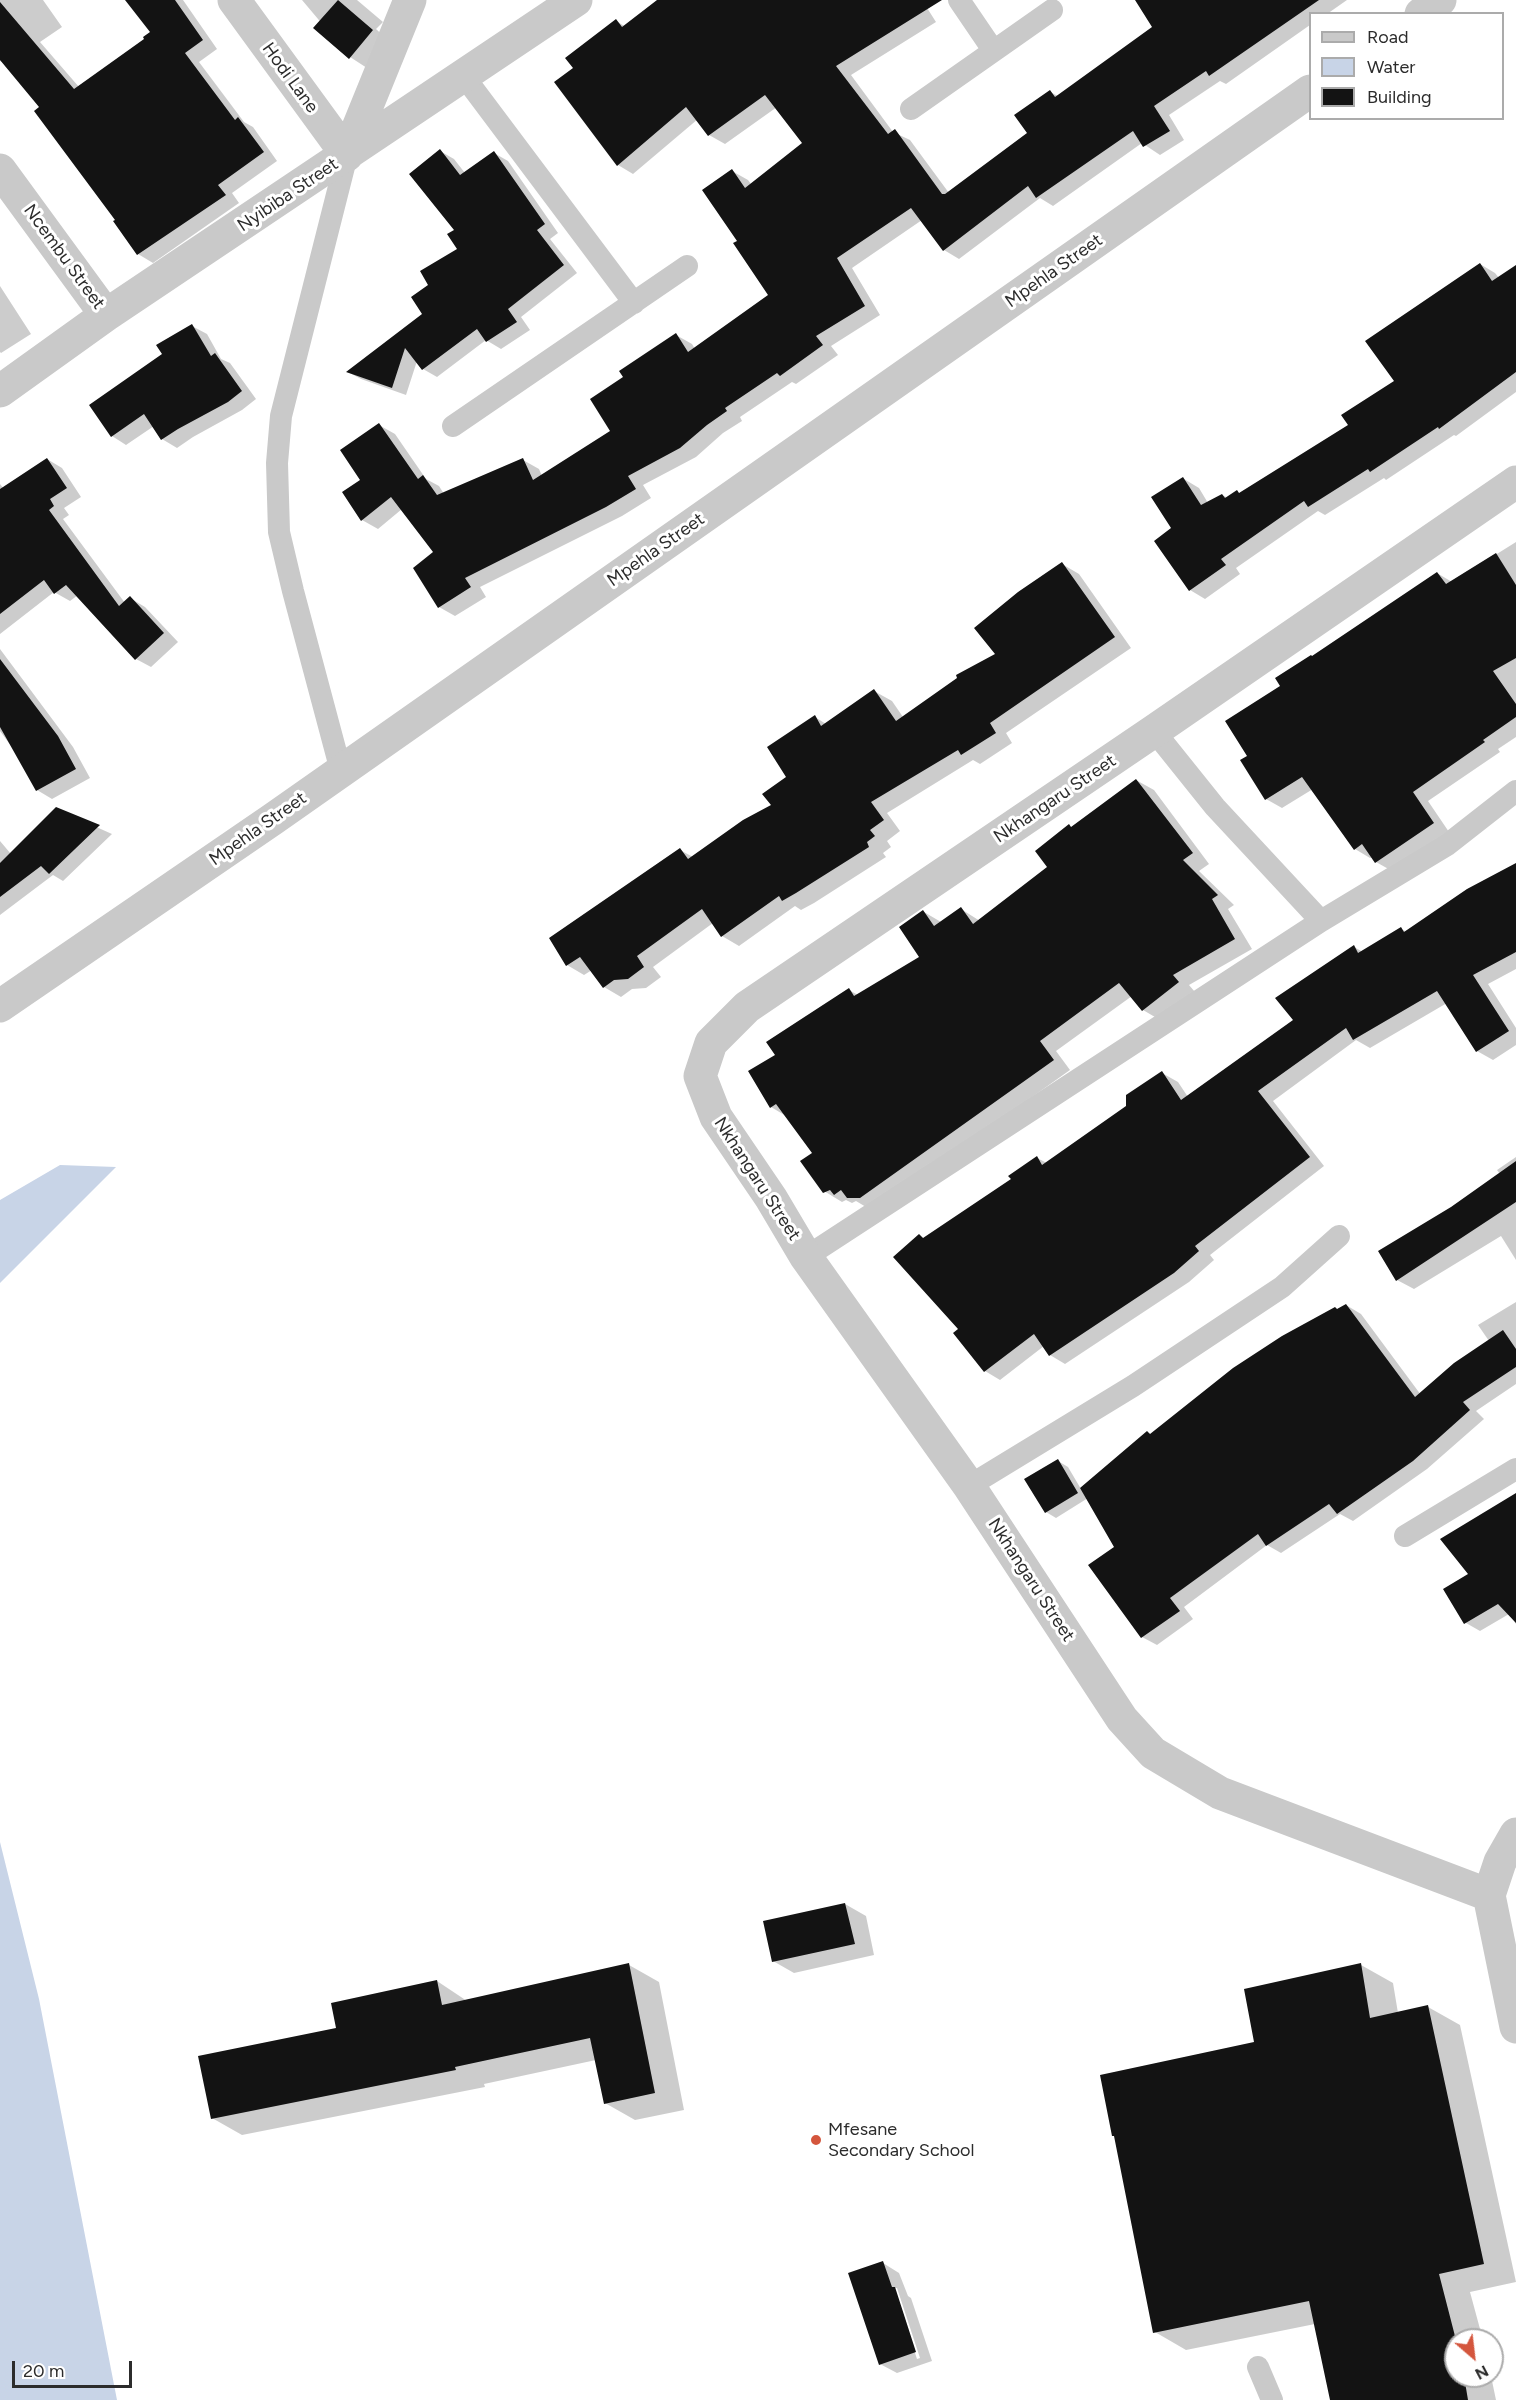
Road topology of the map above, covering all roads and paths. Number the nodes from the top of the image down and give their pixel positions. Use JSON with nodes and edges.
{"nodes":[{"id":1,"x":234,"y":0,"type":"edge"},
{"id":2,"x":410,"y":0,"type":"edge"},
{"id":3,"x":576,"y":0,"type":"edge"},
{"id":4,"x":959,"y":0,"type":"edge"},
{"id":5,"x":1440,"y":0,"type":"edge"},
{"id":6,"x":1052,"y":10,"type":"dead end"},
{"id":7,"x":1424,"y":12,"type":"edge"},
{"id":8,"x":993,"y":50,"type":"junction"},
{"id":9,"x":463,"y":75,"type":"junction"},
{"id":10,"x":1309,"y":92,"type":"edge"},
{"id":11,"x":911,"y":109,"type":"dead end"},
{"id":12,"x":347,"y":155,"type":"junction"},
{"id":13,"x":0,"y":170,"type":"edge"},
{"id":14,"x":687,"y":266,"type":"dead end"},
{"id":15,"x":634,"y":303,"type":"junction"},
{"id":16,"x":106,"y":315,"type":"junction"},
{"id":17,"x":0,"y":390,"type":"edge"},
{"id":18,"x":453,"y":426,"type":"dead end"},
{"id":19,"x":1516,"y":482,"type":"edge"},
{"id":20,"x":1155,"y":731,"type":"junction"},
{"id":21,"x":341,"y":771,"type":"junction"},
{"id":22,"x":1516,"y":790,"type":"edge"},
{"id":23,"x":1321,"y":921,"type":"junction"},
{"id":24,"x":0,"y":1006,"type":"edge"},
{"id":25,"x":1339,"y":1236,"type":"dead end"},
{"id":26,"x":806,"y":1257,"type":"junction"},
{"id":27,"x":1516,"y":1469,"type":"edge"},
{"id":28,"x":969,"y":1486,"type":"junction"},
{"id":29,"x":1405,"y":1536,"type":"dead end"},
{"id":30,"x":1516,"y":1834,"type":"edge"},
{"id":31,"x":1489,"y":1896,"type":"junction"},
{"id":32,"x":1516,"y":2026,"type":"edge"},
{"id":33,"x":1258,"y":2367,"type":"dead end"},
{"id":34,"x":1272,"y":2400,"type":"edge"}],
"edges":[{"from":1,"to":12,"type":"street","name":"Hodi Lane"},
{"from":2,"to":12,"type":"street"},
{"from":3,"to":9,"type":"street","name":"Nyibiba Street"},
{"from":4,"to":8,"type":"lane"},
{"from":5,"to":7,"type":"street"},
{"from":6,"to":8,"type":"lane"},
{"from":8,"to":11,"type":"lane"},
{"from":9,"to":12,"type":"street","name":"Nyibiba Street"},
{"from":9,"to":15,"type":"lane"},
{"from":10,"to":21,"type":"street","name":"Mpehla Street"},
{"from":12,"to":16,"type":"street","name":"Nyibiba Street"},
{"from":12,"to":21,"type":"lane"},
{"from":13,"to":16,"type":"street","name":"Ncembu Street"},
{"from":14,"to":15,"type":"lane"},
{"from":15,"to":18,"type":"lane"},
{"from":16,"to":17,"type":"street","name":"Nyibiba Street"},
{"from":19,"to":20,"type":"street","name":"Nkhangaru Street"},
{"from":20,"to":23,"type":"lane"},
{"from":20,"to":26,"type":"street","name":"Nkhangaru Street"},
{"from":21,"to":24,"type":"street","name":"Mpehla Street"},
{"from":22,"to":23,"type":"lane"},
{"from":23,"to":26,"type":"lane"},
{"from":25,"to":28,"type":"lane"},
{"from":26,"to":28,"type":"street","name":"Nkhangaru Street"},
{"from":27,"to":29,"type":"lane"},
{"from":28,"to":31,"type":"street","name":"Nkhangaru Street"},
{"from":30,"to":31,"type":"street"},
{"from":31,"to":32,"type":"street"},
{"from":33,"to":34,"type":"lane"}]}
